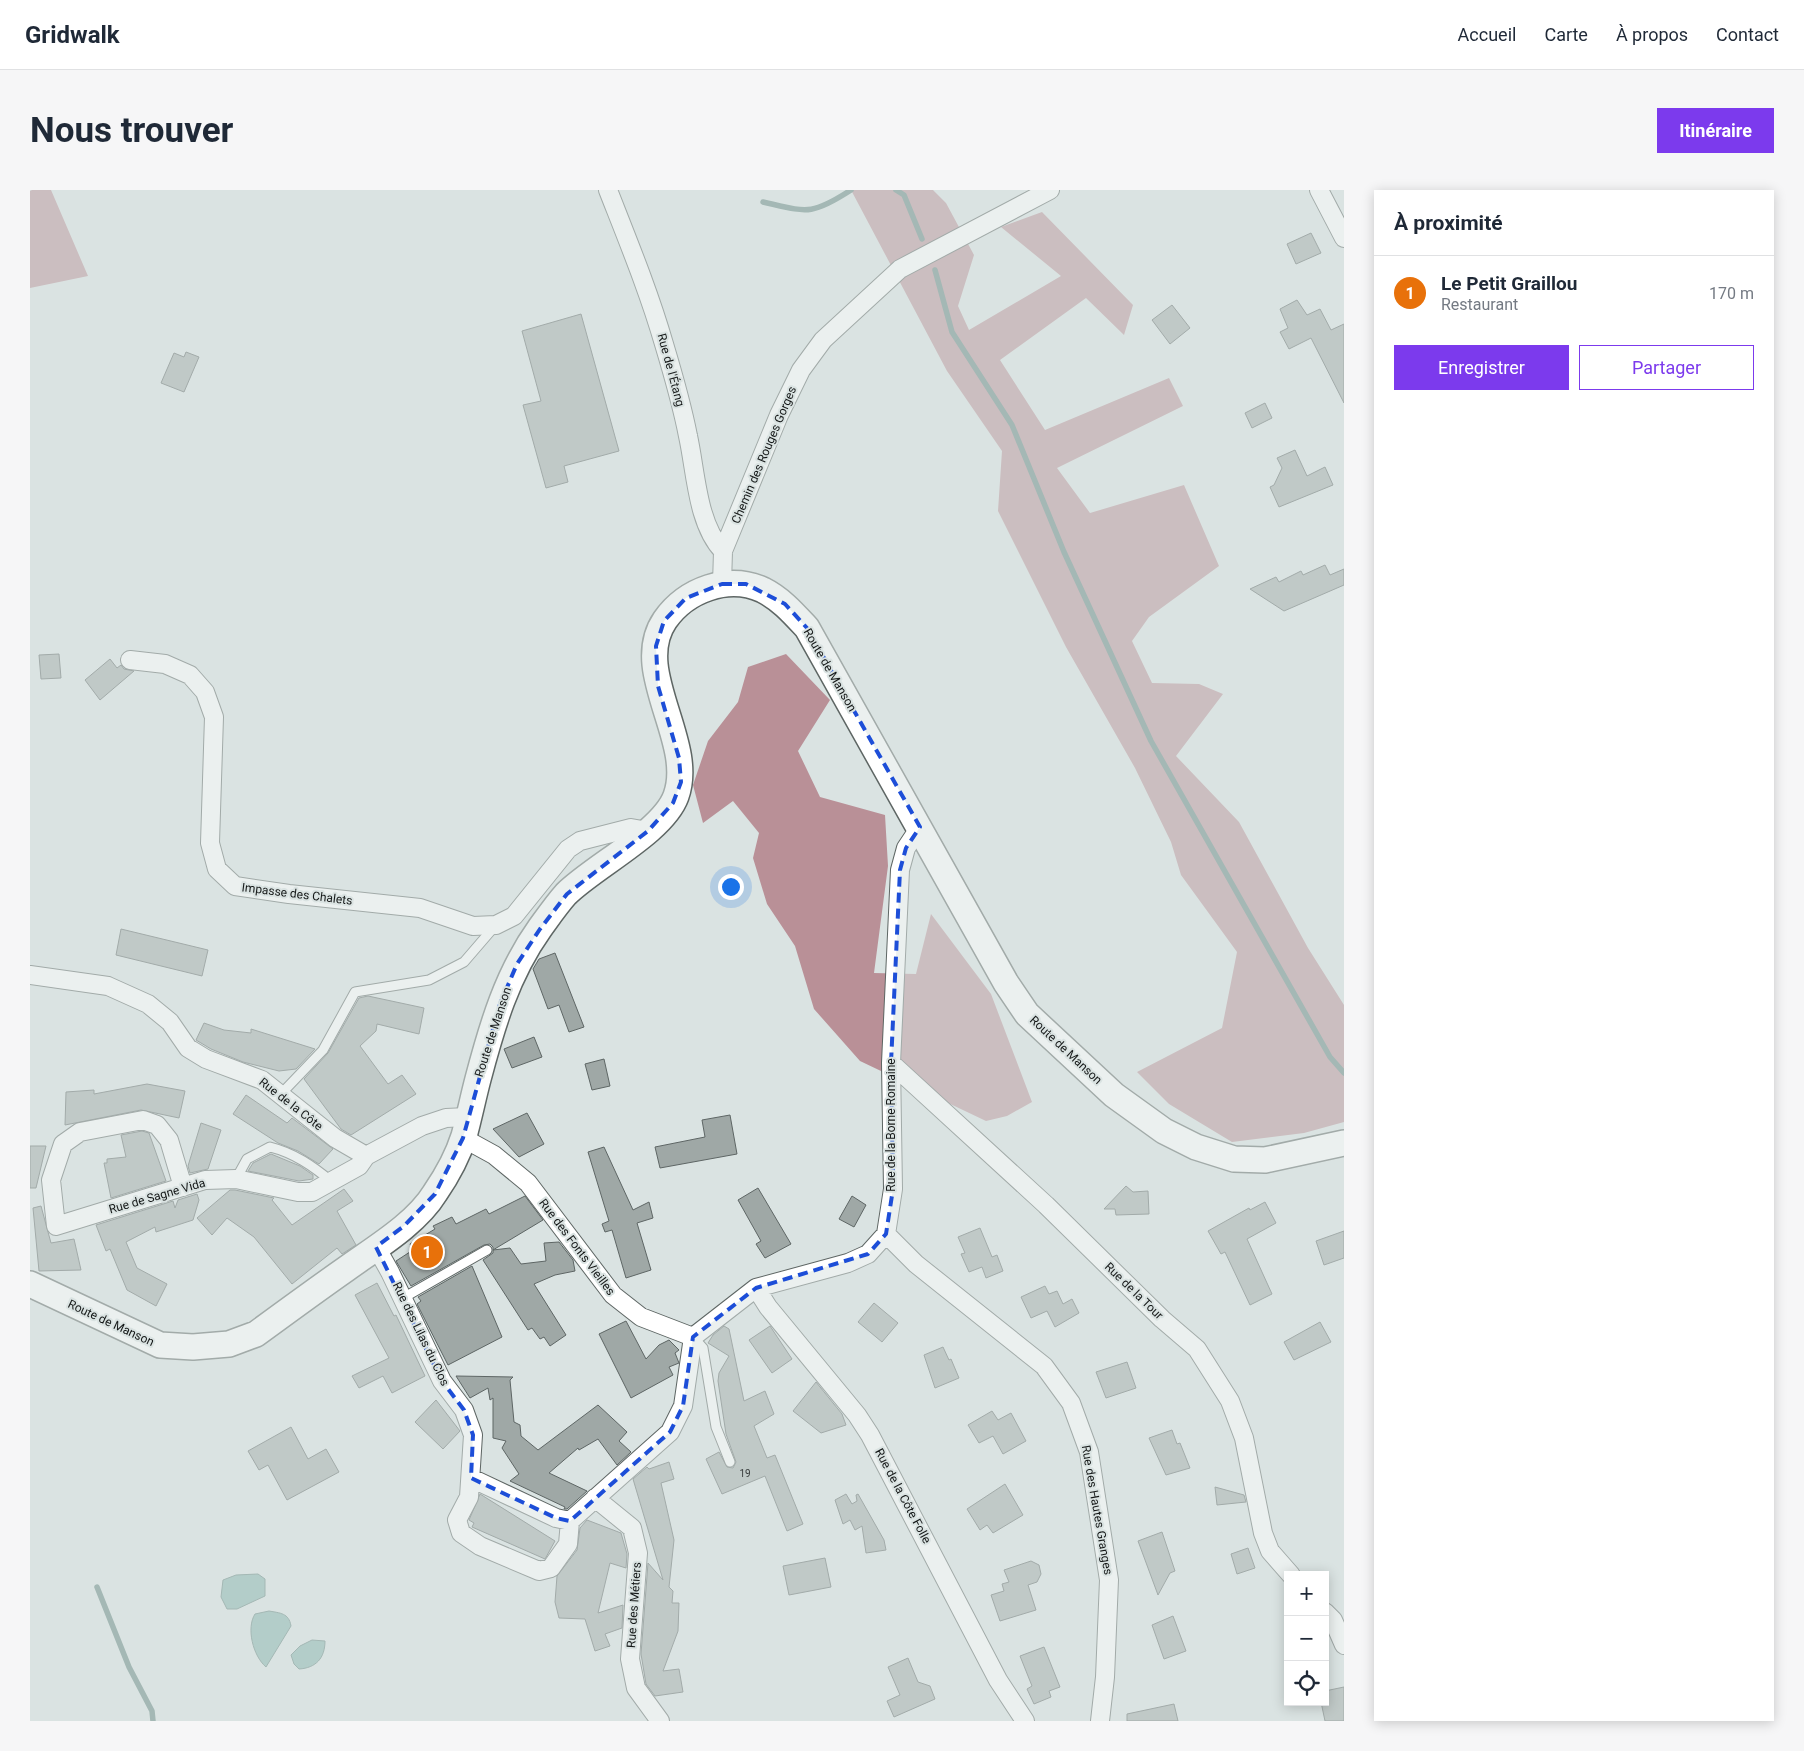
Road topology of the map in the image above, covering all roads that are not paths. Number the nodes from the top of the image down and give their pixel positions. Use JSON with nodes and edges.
{"nodes":[{"id":1,"x":608,"y":190,"type":"edge"},
{"id":2,"x":1050,"y":190,"type":"edge"},
{"id":3,"x":1319,"y":190,"type":"edge"},
{"id":4,"x":1344,"y":238,"type":"edge"},
{"id":5,"x":723,"y":551,"type":"junction"},
{"id":6,"x":722,"y":584,"type":"junction"},
{"id":7,"x":130,"y":660,"type":"dead end"},
{"id":8,"x":920,"y":827,"type":"junction"},
{"id":9,"x":648,"y":830,"type":"junction"},
{"id":10,"x":496,"y":925,"type":"junction"},
{"id":11,"x":30,"y":975,"type":"edge"},
{"id":12,"x":891,"y":1063,"type":"junction"},
{"id":13,"x":280,"y":1095,"type":"junction"},
{"id":14,"x":465,"y":1128,"type":"junction"},
{"id":15,"x":1344,"y":1143,"type":"edge"},
{"id":16,"x":366,"y":1156,"type":"junction"},
{"id":17,"x":236,"y":1179,"type":"junction"},
{"id":18,"x":332,"y":1182,"type":"junction"},
{"id":19,"x":183,"y":1187,"type":"junction"},
{"id":20,"x":886,"y":1234,"type":"junction"},
{"id":21,"x":376,"y":1248,"type":"junction"},
{"id":22,"x":487,"y":1250,"type":"dead end"},
{"id":23,"x":30,"y":1284,"type":"edge"},
{"id":24,"x":756,"y":1288,"type":"junction"},
{"id":25,"x":403,"y":1298,"type":"junction"},
{"id":26,"x":693,"y":1337,"type":"junction"},
{"id":27,"x":730,"y":1462,"type":"dead end"},
{"id":28,"x":471,"y":1478,"type":"junction"},
{"id":29,"x":595,"y":1498,"type":"junction"},
{"id":30,"x":570,"y":1521,"type":"junction"},
{"id":31,"x":1288,"y":1571,"type":"edge"},
{"id":32,"x":1329,"y":1616,"type":"edge"},
{"id":33,"x":1344,"y":1645,"type":"edge"},
{"id":34,"x":660,"y":1721,"type":"edge"},
{"id":35,"x":1024,"y":1721,"type":"edge"},
{"id":36,"x":1100,"y":1721,"type":"edge"}],
"edges":[{"from":1,"to":5,"type":"street","name":"Rue de l'Étang"},
{"from":2,"to":5,"type":"street","name":"Chemin des Rouges Gorges"},
{"from":3,"to":4,"type":"street"},
{"from":5,"to":6,"type":"street"},
{"from":6,"to":8,"type":"street","name":"Route de Manson"},
{"from":6,"to":9,"type":"street","name":"Route de Manson"},
{"from":7,"to":10,"type":"street","name":"Impasse des Chalets"},
{"from":8,"to":12,"type":"street","name":"Rue de la Borne Romaine"},
{"from":8,"to":15,"type":"street","name":"Route de Manson"},
{"from":9,"to":10,"type":"street"},
{"from":9,"to":14,"type":"street","name":"Route de Manson"},
{"from":10,"to":13,"type":"lane"},
{"from":11,"to":13,"type":"street","name":"Rue de la Côte"},
{"from":12,"to":20,"type":"street","name":"Rue de la Borne Romaine"},
{"from":12,"to":31,"type":"street","name":"Rue de la Tour"},
{"from":13,"to":16,"type":"street","name":"Rue de la Côte"},
{"from":14,"to":16,"type":"street","name":"Rue de Sagne Vida"},
{"from":14,"to":21,"type":"street","name":"Route de Manson"},
{"from":14,"to":26,"type":"street","name":"Rue des Fonts Vieilles"},
{"from":16,"to":18,"type":"street","name":"Rue de Sagne Vida"},
{"from":17,"to":18,"type":"street","name":"Rue de Sagne Vida"},
{"from":17,"to":18,"type":"lane"},
{"from":17,"to":19,"type":"street","name":"Rue de Sagne Vida"},
{"from":19,"to":19,"type":"street","name":"Rue de Sagne Vida"},
{"from":20,"to":24,"type":"street"},
{"from":20,"to":36,"type":"street","name":"Rue des Hautes Granges"},
{"from":21,"to":23,"type":"street","name":"Route de Manson"},
{"from":21,"to":25,"type":"street","name":"Rue des Lilas du Clos"},
{"from":22,"to":25,"type":"lane"},
{"from":24,"to":26,"type":"street"},
{"from":24,"to":35,"type":"street","name":"Rue de la Côte Folle"},
{"from":25,"to":28,"type":"street","name":"Rue des Lilas du Clos"},
{"from":26,"to":27,"type":"lane"},
{"from":26,"to":29,"type":"street"},
{"from":28,"to":30,"type":"street"},
{"from":28,"to":30,"type":"street","name":"Rue des Lilas du Clos"},
{"from":29,"to":30,"type":"street"},
{"from":29,"to":34,"type":"street","name":"Rue des Métiers"},
{"from":32,"to":33,"type":"street"}]}
